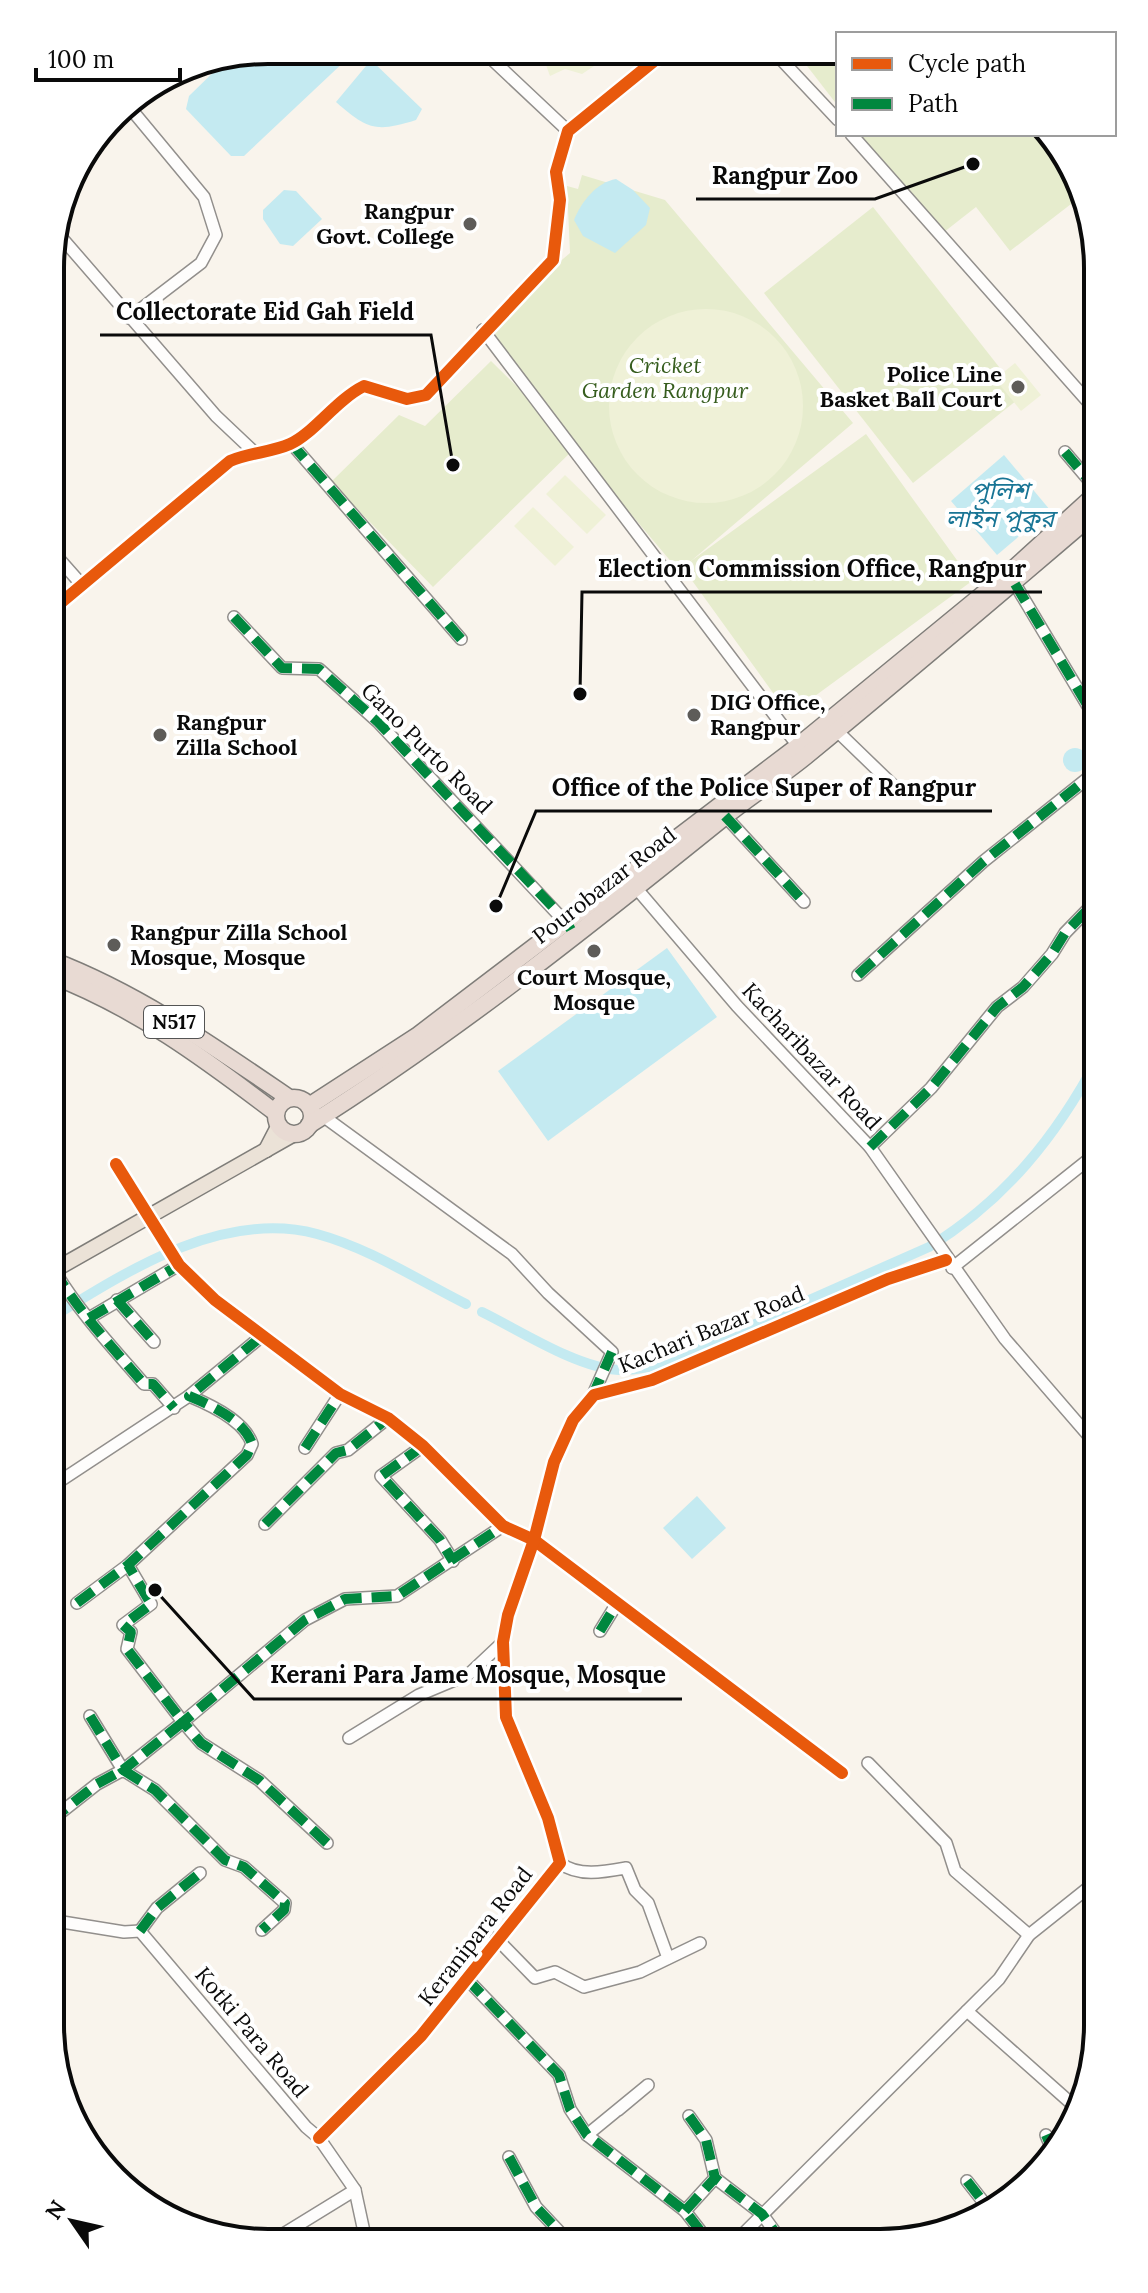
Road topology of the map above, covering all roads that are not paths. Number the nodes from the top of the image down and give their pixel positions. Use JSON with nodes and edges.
{"nodes":[{"id":1,"x":497,"y":64,"type":"edge"},
{"id":2,"x":650,"y":64,"type":"edge"},
{"id":3,"x":785,"y":64,"type":"edge"},
{"id":4,"x":135,"y":114,"type":"edge"},
{"id":5,"x":836,"y":118,"type":"edge"},
{"id":6,"x":568,"y":131,"type":"junction"},
{"id":7,"x":853,"y":136,"type":"edge"},
{"id":8,"x":66,"y":243,"type":"edge"},
{"id":9,"x":129,"y":318,"type":"junction"},
{"id":10,"x":483,"y":330,"type":"junction"},
{"id":11,"x":1084,"y":397,"type":"edge"},
{"id":12,"x":291,"y":443,"type":"junction"},
{"id":13,"x":253,"y":451,"type":"junction"},
{"id":14,"x":1065,"y":452,"type":"dead end"},
{"id":15,"x":1084,"y":474,"type":"edge"},
{"id":16,"x":1084,"y":504,"type":"edge"},
{"id":17,"x":1084,"y":522,"type":"edge"},
{"id":18,"x":64,"y":565,"type":"edge"},
{"id":19,"x":1015,"y":584,"type":"junction"},
{"id":20,"x":82,"y":585,"type":"junction"},
{"id":21,"x":64,"y":600,"type":"edge"},
{"id":22,"x":234,"y":617,"type":"dead end"},
{"id":23,"x":461,"y":639,"type":"dead end"},
{"id":24,"x":1084,"y":700,"type":"edge"},
{"id":25,"x":836,"y":730,"type":"junction"},
{"id":26,"x":798,"y":746,"type":"junction"},
{"id":27,"x":1084,"y":781,"type":"edge"},
{"id":28,"x":897,"y":789,"type":"dead end"},
{"id":29,"x":725,"y":816,"type":"junction"},
{"id":30,"x":637,"y":889,"type":"junction"},
{"id":31,"x":804,"y":902,"type":"dead end"},
{"id":32,"x":1084,"y":913,"type":"edge"},
{"id":33,"x":566,"y":921,"type":"junction"},
{"id":34,"x":575,"y":937,"type":"junction"},
{"id":35,"x":64,"y":965,"type":"edge"},
{"id":36,"x":858,"y":975,"type":"dead end"},
{"id":37,"x":64,"y":980,"type":"edge"},
{"id":38,"x":289,"y":1098,"type":"junction"},
{"id":39,"x":314,"y":1116,"type":"junction"},
{"id":40,"x":277,"y":1119,"type":"junction"},
{"id":41,"x":294,"y":1134,"type":"junction"},
{"id":42,"x":870,"y":1147,"type":"junction"},
{"id":43,"x":266,"y":1151,"type":"junction"},
{"id":44,"x":1084,"y":1163,"type":"edge"},
{"id":45,"x":116,"y":1164,"type":"dead end"},
{"id":46,"x":146,"y":1215,"type":"junction"},
{"id":47,"x":64,"y":1264,"type":"edge"},
{"id":48,"x":949,"y":1264,"type":"junction"},
{"id":49,"x":179,"y":1265,"type":"junction"},
{"id":50,"x":64,"y":1286,"type":"edge"},
{"id":51,"x":117,"y":1300,"type":"junction"},
{"id":52,"x":89,"y":1318,"type":"junction"},
{"id":53,"x":262,"y":1336,"type":"junction"},
{"id":54,"x":154,"y":1342,"type":"dead end"},
{"id":55,"x":340,"y":1394,"type":"junction"},
{"id":56,"x":189,"y":1396,"type":"junction"},
{"id":57,"x":592,"y":1397,"type":"junction"},
{"id":58,"x":174,"y":1408,"type":"junction"},
{"id":59,"x":388,"y":1418,"type":"junction"},
{"id":60,"x":1084,"y":1433,"type":"edge"},
{"id":61,"x":423,"y":1446,"type":"junction"},
{"id":62,"x":305,"y":1448,"type":"dead end"},
{"id":63,"x":64,"y":1479,"type":"edge"},
{"id":64,"x":265,"y":1524,"type":"dead end"},
{"id":65,"x":503,"y":1526,"type":"junction"},
{"id":66,"x":533,"y":1545,"type":"junction"},
{"id":67,"x":453,"y":1561,"type":"junction"},
{"id":68,"x":128,"y":1565,"type":"junction"},
{"id":69,"x":77,"y":1603,"type":"dead end"},
{"id":70,"x":616,"y":1605,"type":"junction"},
{"id":71,"x":600,"y":1631,"type":"dead end"},
{"id":72,"x":503,"y":1642,"type":"junction"},
{"id":73,"x":90,"y":1716,"type":"dead end"},
{"id":74,"x":183,"y":1722,"type":"junction"},
{"id":75,"x":349,"y":1738,"type":"dead end"},
{"id":76,"x":868,"y":1763,"type":"dead end"},
{"id":77,"x":123,"y":1770,"type":"junction"},
{"id":78,"x":842,"y":1773,"type":"dead end"},
{"id":79,"x":64,"y":1810,"type":"edge"},
{"id":80,"x":327,"y":1843,"type":"dead end"},
{"id":81,"x":560,"y":1863,"type":"junction"},
{"id":82,"x":200,"y":1873,"type":"dead end"},
{"id":83,"x":1084,"y":1891,"type":"edge"},
{"id":84,"x":64,"y":1922,"type":"edge"},
{"id":85,"x":262,"y":1930,"type":"dead end"},
{"id":86,"x":140,"y":1931,"type":"junction"},
{"id":87,"x":1029,"y":1935,"type":"junction"},
{"id":88,"x":496,"y":1938,"type":"junction"},
{"id":89,"x":700,"y":1943,"type":"dead end"},
{"id":90,"x":668,"y":1958,"type":"junction"},
{"id":91,"x":467,"y":1979,"type":"junction"},
{"id":92,"x":967,"y":2011,"type":"junction"},
{"id":93,"x":1069,"y":2101,"type":"edge"},
{"id":94,"x":618,"y":2110,"type":"dead end"},
{"id":95,"x":689,"y":2116,"type":"dead end"},
{"id":96,"x":587,"y":2135,"type":"junction"},
{"id":97,"x":1046,"y":2135,"type":"dead end"},
{"id":98,"x":319,"y":2138,"type":"junction"},
{"id":99,"x":1048,"y":2140,"type":"edge"},
{"id":100,"x":509,"y":2157,"type":"dead end"},
{"id":101,"x":715,"y":2178,"type":"junction"},
{"id":102,"x":967,"y":2181,"type":"dead end"},
{"id":103,"x":355,"y":2190,"type":"junction"},
{"id":104,"x":983,"y":2201,"type":"edge"},
{"id":105,"x":685,"y":2211,"type":"junction"},
{"id":106,"x":762,"y":2214,"type":"junction"},
{"id":107,"x":292,"y":2229,"type":"edge"},
{"id":108,"x":363,"y":2229,"type":"edge"},
{"id":109,"x":557,"y":2229,"type":"edge"},
{"id":110,"x":699,"y":2229,"type":"edge"},
{"id":111,"x":748,"y":2229,"type":"edge"},
{"id":112,"x":773,"y":2229,"type":"edge"}],
"edges":[{"from":1,"to":6,"type":"street"},
{"from":2,"to":6,"type":"street"},
{"from":3,"to":5,"type":"street"},
{"from":4,"to":9,"type":"street"},
{"from":6,"to":10,"type":"street"},
{"from":7,"to":11,"type":"street"},
{"from":8,"to":9,"type":"street"},
{"from":9,"to":13,"type":"street"},
{"from":10,"to":12,"type":"street"},
{"from":10,"to":26,"type":"street"},
{"from":12,"to":13,"type":"street"},
{"from":12,"to":23,"type":"street"},
{"from":13,"to":20,"type":"street"},
{"from":14,"to":15,"type":"street"},
{"from":16,"to":26,"type":"highway","name":"Pourobazar Road"},
{"from":17,"to":19,"type":"highway","name":"Pourobazar Road"},
{"from":18,"to":20,"type":"street"},
{"from":19,"to":24,"type":"street"},
{"from":19,"to":25,"type":"highway","name":"Pourobazar Road"},
{"from":20,"to":21,"type":"street"},
{"from":22,"to":33,"type":"street","name":"Gano Purto Road"},
{"from":25,"to":28,"type":"street"},
{"from":25,"to":29,"type":"highway","name":"Pourobazar Road"},
{"from":26,"to":33,"type":"highway","name":"Pourobazar Road"},
{"from":27,"to":36,"type":"street"},
{"from":29,"to":30,"type":"highway","name":"Pourobazar Road"},
{"from":29,"to":31,"type":"street"},
{"from":30,"to":34,"type":"highway","name":"Pourobazar Road"},
{"from":30,"to":42,"type":"street","name":"Kacharibazar Road"},
{"from":32,"to":42,"type":"street"},
{"from":33,"to":34,"type":"street","name":"Gano Purto Road"},
{"from":33,"to":39,"type":"highway","name":"Pourobazar Road"},
{"from":34,"to":39,"type":"highway","name":"Pourobazar Road"},
{"from":35,"to":38,"type":"highway","number":"N517"},
{"from":37,"to":40,"type":"highway","number":"N517"},
{"from":38,"to":39,"type":"highway","number":"N517"},
{"from":38,"to":40,"type":"highway"},
{"from":39,"to":41,"type":"highway"},
{"from":39,"to":57,"type":"street"},
{"from":40,"to":41,"type":"highway","number":"N517"},
{"from":40,"to":43,"type":"main road"},
{"from":41,"to":43,"type":"main road"},
{"from":42,"to":48,"type":"street","name":"Kacharibazar Road"},
{"from":43,"to":46,"type":"main road"},
{"from":44,"to":48,"type":"street"},
{"from":45,"to":46,"type":"street"},
{"from":46,"to":47,"type":"main road"},
{"from":46,"to":49,"type":"street"},
{"from":48,"to":57,"type":"street","name":"Kachari Bazar Road"},
{"from":48,"to":60,"type":"street","name":"Kacharibazar Road"},
{"from":49,"to":51,"type":"street"},
{"from":49,"to":53,"type":"street"},
{"from":50,"to":52,"type":"street"},
{"from":51,"to":52,"type":"street"},
{"from":51,"to":54,"type":"street"},
{"from":52,"to":58,"type":"street"},
{"from":53,"to":55,"type":"street"},
{"from":53,"to":56,"type":"street"},
{"from":55,"to":59,"type":"street"},
{"from":55,"to":62,"type":"street"},
{"from":56,"to":58,"type":"street"},
{"from":56,"to":68,"type":"street"},
{"from":57,"to":66,"type":"street"},
{"from":58,"to":63,"type":"street"},
{"from":59,"to":61,"type":"street"},
{"from":59,"to":64,"type":"street"},
{"from":61,"to":65,"type":"street"},
{"from":61,"to":67,"type":"street"},
{"from":65,"to":66,"type":"street"},
{"from":65,"to":67,"type":"street"},
{"from":66,"to":70,"type":"street"},
{"from":66,"to":72,"type":"street","name":"Keranipara Road"},
{"from":67,"to":74,"type":"street"},
{"from":68,"to":69,"type":"street"},
{"from":68,"to":74,"type":"street"},
{"from":70,"to":71,"type":"street"},
{"from":70,"to":78,"type":"street"},
{"from":72,"to":75,"type":"street"},
{"from":72,"to":81,"type":"street","name":"Keranipara Road"},
{"from":73,"to":77,"type":"street"},
{"from":74,"to":77,"type":"street"},
{"from":74,"to":80,"type":"street"},
{"from":76,"to":87,"type":"street"},
{"from":77,"to":79,"type":"street"},
{"from":77,"to":85,"type":"street"},
{"from":81,"to":88,"type":"street","name":"Keranipara Road"},
{"from":81,"to":90,"type":"street"},
{"from":82,"to":86,"type":"street"},
{"from":83,"to":87,"type":"street"},
{"from":84,"to":86,"type":"street"},
{"from":86,"to":98,"type":"street","name":"Kotki Para Road"},
{"from":87,"to":92,"type":"street"},
{"from":88,"to":90,"type":"street"},
{"from":88,"to":91,"type":"street","name":"Keranipara Road"},
{"from":89,"to":90,"type":"street"},
{"from":91,"to":96,"type":"street"},
{"from":91,"to":98,"type":"street","name":"Keranipara Road"},
{"from":92,"to":93,"type":"street"},
{"from":92,"to":106,"type":"street"},
{"from":94,"to":96,"type":"street"},
{"from":95,"to":101,"type":"street"},
{"from":96,"to":105,"type":"street"},
{"from":97,"to":99,"type":"street"},
{"from":98,"to":103,"type":"street","name":"Kotki Para Road"},
{"from":100,"to":109,"type":"street"},
{"from":101,"to":105,"type":"street"},
{"from":101,"to":106,"type":"street"},
{"from":102,"to":104,"type":"street"},
{"from":103,"to":107,"type":"street"},
{"from":103,"to":108,"type":"street","name":"Kotki Para Road"},
{"from":105,"to":110,"type":"street"},
{"from":106,"to":111,"type":"street"},
{"from":106,"to":112,"type":"street"}]}
